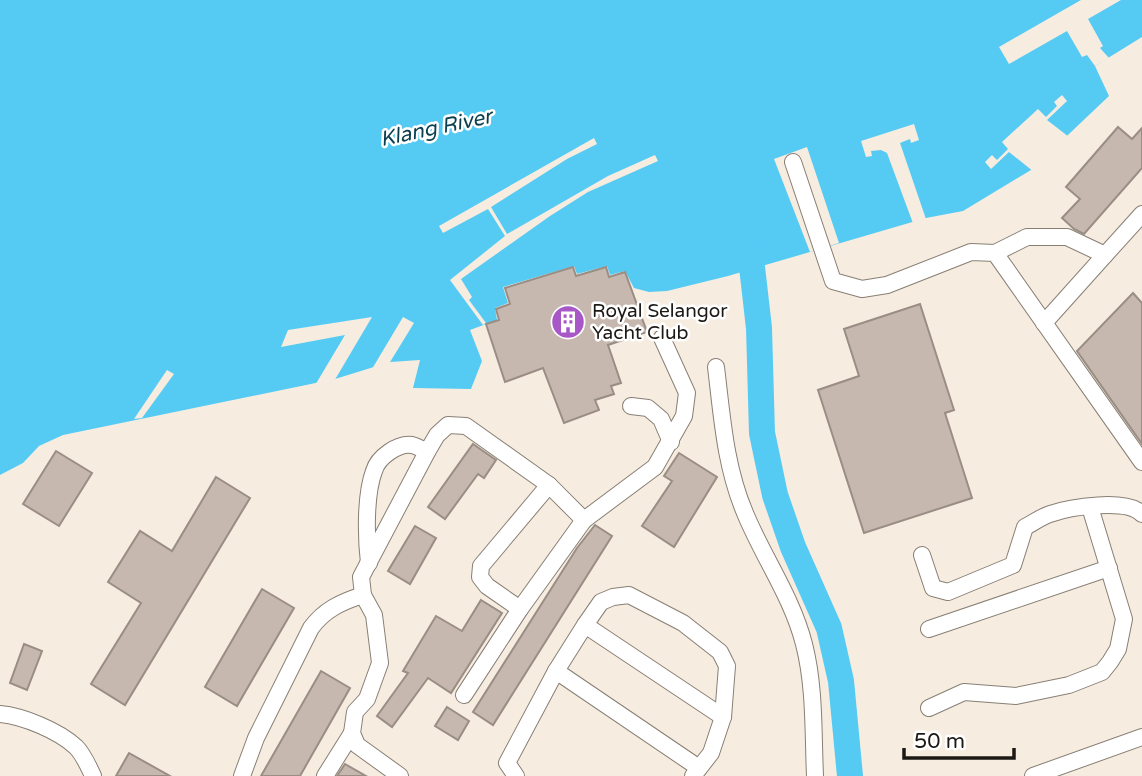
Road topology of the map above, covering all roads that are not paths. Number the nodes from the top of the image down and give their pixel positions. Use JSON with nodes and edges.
{"nodes":[{"id":1,"x":793,"y":162,"type":"dead end"},
{"id":2,"x":1142,"y":214,"type":"edge"},
{"id":3,"x":995,"y":253,"type":"junction"},
{"id":4,"x":1105,"y":255,"type":"junction"},
{"id":5,"x":1044,"y":323,"type":"junction"},
{"id":6,"x":662,"y":338,"type":"dead end"},
{"id":7,"x":716,"y":367,"type":"dead end"},
{"id":8,"x":631,"y":406,"type":"dead end"},
{"id":9,"x":671,"y":442,"type":"junction"},
{"id":10,"x":427,"y":452,"type":"junction"},
{"id":11,"x":1142,"y":462,"type":"edge"},
{"id":12,"x":549,"y":485,"type":"junction"},
{"id":13,"x":1090,"y":508,"type":"junction"},
{"id":14,"x":1142,"y":514,"type":"edge"},
{"id":15,"x":584,"y":520,"type":"junction"},
{"id":16,"x":922,"y":555,"type":"dead end"},
{"id":17,"x":369,"y":563,"type":"junction"},
{"id":18,"x":1110,"y":568,"type":"junction"},
{"id":19,"x":363,"y":595,"type":"junction"},
{"id":20,"x":520,"y":609,"type":"junction"},
{"id":21,"x":584,"y":625,"type":"junction"},
{"id":22,"x":929,"y":629,"type":"dead end"},
{"id":23,"x":556,"y":671,"type":"junction"},
{"id":24,"x":464,"y":695,"type":"dead end"},
{"id":25,"x":929,"y":708,"type":"dead end"},
{"id":26,"x":0,"y":714,"type":"edge"},
{"id":27,"x":723,"y":717,"type":"junction"},
{"id":28,"x":352,"y":733,"type":"junction"},
{"id":29,"x":1142,"y":737,"type":"edge"},
{"id":30,"x":696,"y":772,"type":"edge"},
{"id":31,"x":93,"y":776,"type":"edge"},
{"id":32,"x":242,"y":776,"type":"edge"},
{"id":33,"x":325,"y":776,"type":"edge"},
{"id":34,"x":400,"y":776,"type":"edge"},
{"id":35,"x":516,"y":776,"type":"edge"},
{"id":36,"x":816,"y":776,"type":"edge"},
{"id":37,"x":1033,"y":776,"type":"edge"}],
"edges":[{"from":1,"to":3,"type":"street"},
{"from":2,"to":4,"type":"street"},
{"from":3,"to":4,"type":"street"},
{"from":3,"to":5,"type":"street"},
{"from":4,"to":5,"type":"street"},
{"from":5,"to":11,"type":"street"},
{"from":6,"to":9,"type":"street"},
{"from":7,"to":36,"type":"street"},
{"from":8,"to":9,"type":"street"},
{"from":9,"to":15,"type":"street"},
{"from":10,"to":12,"type":"street"},
{"from":10,"to":17,"type":"street"},
{"from":10,"to":17,"type":"street"},
{"from":12,"to":15,"type":"street"},
{"from":12,"to":20,"type":"street"},
{"from":13,"to":14,"type":"street"},
{"from":13,"to":16,"type":"street"},
{"from":13,"to":18,"type":"street"},
{"from":15,"to":20,"type":"street"},
{"from":17,"to":19,"type":"street"},
{"from":18,"to":22,"type":"street"},
{"from":18,"to":25,"type":"street"},
{"from":19,"to":28,"type":"street"},
{"from":19,"to":32,"type":"street"},
{"from":20,"to":24,"type":"street"},
{"from":21,"to":23,"type":"street"},
{"from":21,"to":27,"type":"street"},
{"from":21,"to":27,"type":"street"},
{"from":23,"to":30,"type":"street"},
{"from":23,"to":35,"type":"street"},
{"from":26,"to":31,"type":"street"},
{"from":27,"to":30,"type":"street"},
{"from":28,"to":33,"type":"street"},
{"from":28,"to":34,"type":"street"},
{"from":29,"to":37,"type":"street"}]}
